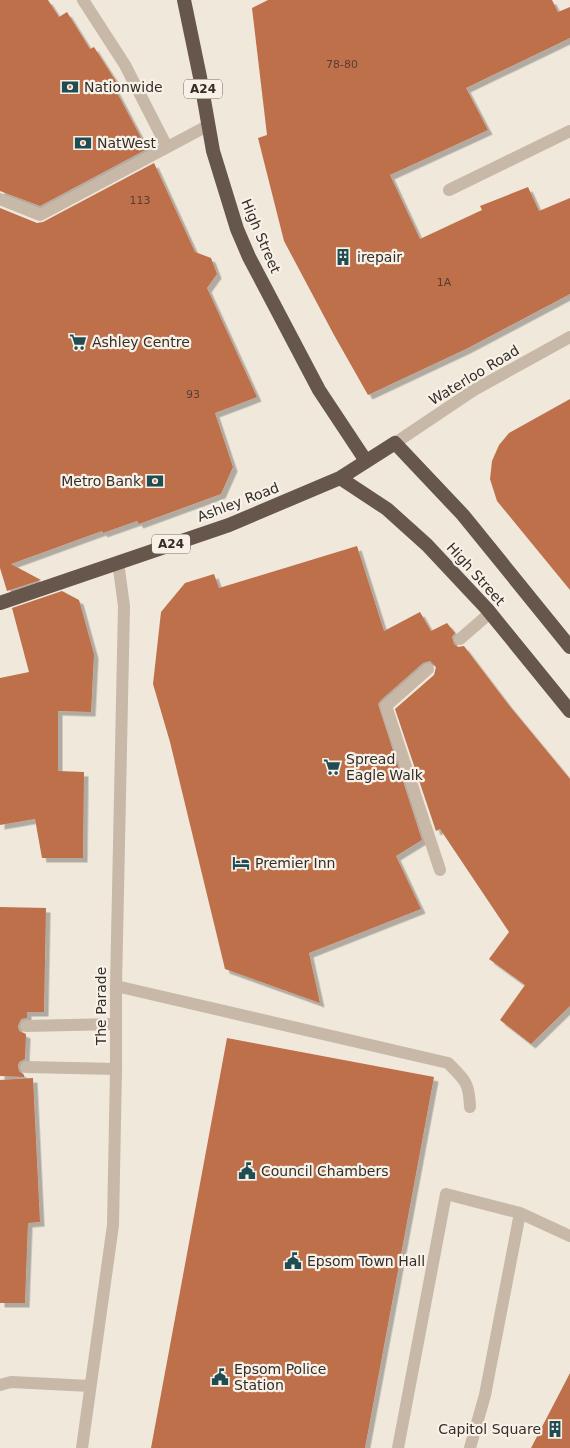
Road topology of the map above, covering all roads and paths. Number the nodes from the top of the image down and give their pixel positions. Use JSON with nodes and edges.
{"nodes":[{"id":1,"x":83,"y":0,"type":"edge"},
{"id":2,"x":184,"y":0,"type":"edge"},
{"id":3,"x":209,"y":124,"type":"junction"},
{"id":4,"x":570,"y":131,"type":"edge"},
{"id":5,"x":167,"y":146,"type":"junction"},
{"id":6,"x":449,"y":190,"type":"dead end"},
{"id":7,"x":0,"y":199,"type":"edge"},
{"id":8,"x":570,"y":337,"type":"edge"},
{"id":9,"x":395,"y":443,"type":"junction"},
{"id":10,"x":366,"y":461,"type":"junction"},
{"id":11,"x":340,"y":478,"type":"junction"},
{"id":12,"x":118,"y":562,"type":"junction"},
{"id":13,"x":0,"y":604,"type":"edge"},
{"id":14,"x":490,"y":613,"type":"junction"},
{"id":15,"x":460,"y":639,"type":"dead end"},
{"id":16,"x":570,"y":646,"type":"edge"},
{"id":17,"x":428,"y":669,"type":"dead end"},
{"id":18,"x":570,"y":711,"type":"edge"},
{"id":19,"x":440,"y":870,"type":"dead end"},
{"id":20,"x":116,"y":986,"type":"junction"},
{"id":21,"x":115,"y":1024,"type":"junction"},
{"id":22,"x":26,"y":1026,"type":"dead end"},
{"id":23,"x":26,"y":1066,"type":"dead end"},
{"id":24,"x":116,"y":1069,"type":"junction"},
{"id":25,"x":470,"y":1107,"type":"dead end"},
{"id":26,"x":520,"y":1213,"type":"junction"},
{"id":27,"x":570,"y":1236,"type":"edge"},
{"id":28,"x":0,"y":1385,"type":"edge"},
{"id":29,"x":90,"y":1386,"type":"junction"},
{"id":30,"x":82,"y":1448,"type":"edge"},
{"id":31,"x":398,"y":1448,"type":"edge"},
{"id":32,"x":470,"y":1448,"type":"edge"}],
"edges":[{"from":1,"to":5,"type":"street"},
{"from":2,"to":3,"type":"highway","name":"High Street","number":"A24"},
{"from":3,"to":5,"type":"street"},
{"from":3,"to":10,"type":"highway","name":"High Street","number":"A24"},
{"from":4,"to":6,"type":"street"},
{"from":5,"to":7,"type":"street"},
{"from":8,"to":9,"type":"street","name":"Waterloo Road"},
{"from":9,"to":10,"type":"highway","name":"Ashley Road","number":"A24"},
{"from":9,"to":16,"type":"highway","name":"High Street"},
{"from":10,"to":11,"type":"highway","name":"Ashley Road","number":"A24"},
{"from":11,"to":12,"type":"highway","name":"Ashley Road","number":"A24"},
{"from":11,"to":14,"type":"highway","name":"High Street"},
{"from":12,"to":13,"type":"highway","name":"Ashley Road","number":"A24"},
{"from":12,"to":20,"type":"street","name":"The Parade"},
{"from":14,"to":15,"type":"street"},
{"from":14,"to":18,"type":"highway","name":"High Street"},
{"from":17,"to":19,"type":"street"},
{"from":20,"to":21,"type":"street","name":"The Parade"},
{"from":20,"to":25,"type":"street"},
{"from":21,"to":22,"type":"street"},
{"from":21,"to":24,"type":"street","name":"The Parade"},
{"from":23,"to":24,"type":"street"},
{"from":24,"to":29,"type":"street","name":"The Parade"},
{"from":26,"to":27,"type":"street"},
{"from":26,"to":31,"type":"street"},
{"from":26,"to":32,"type":"street"},
{"from":28,"to":29,"type":"street"},
{"from":29,"to":30,"type":"street","name":"The Parade"}]}
